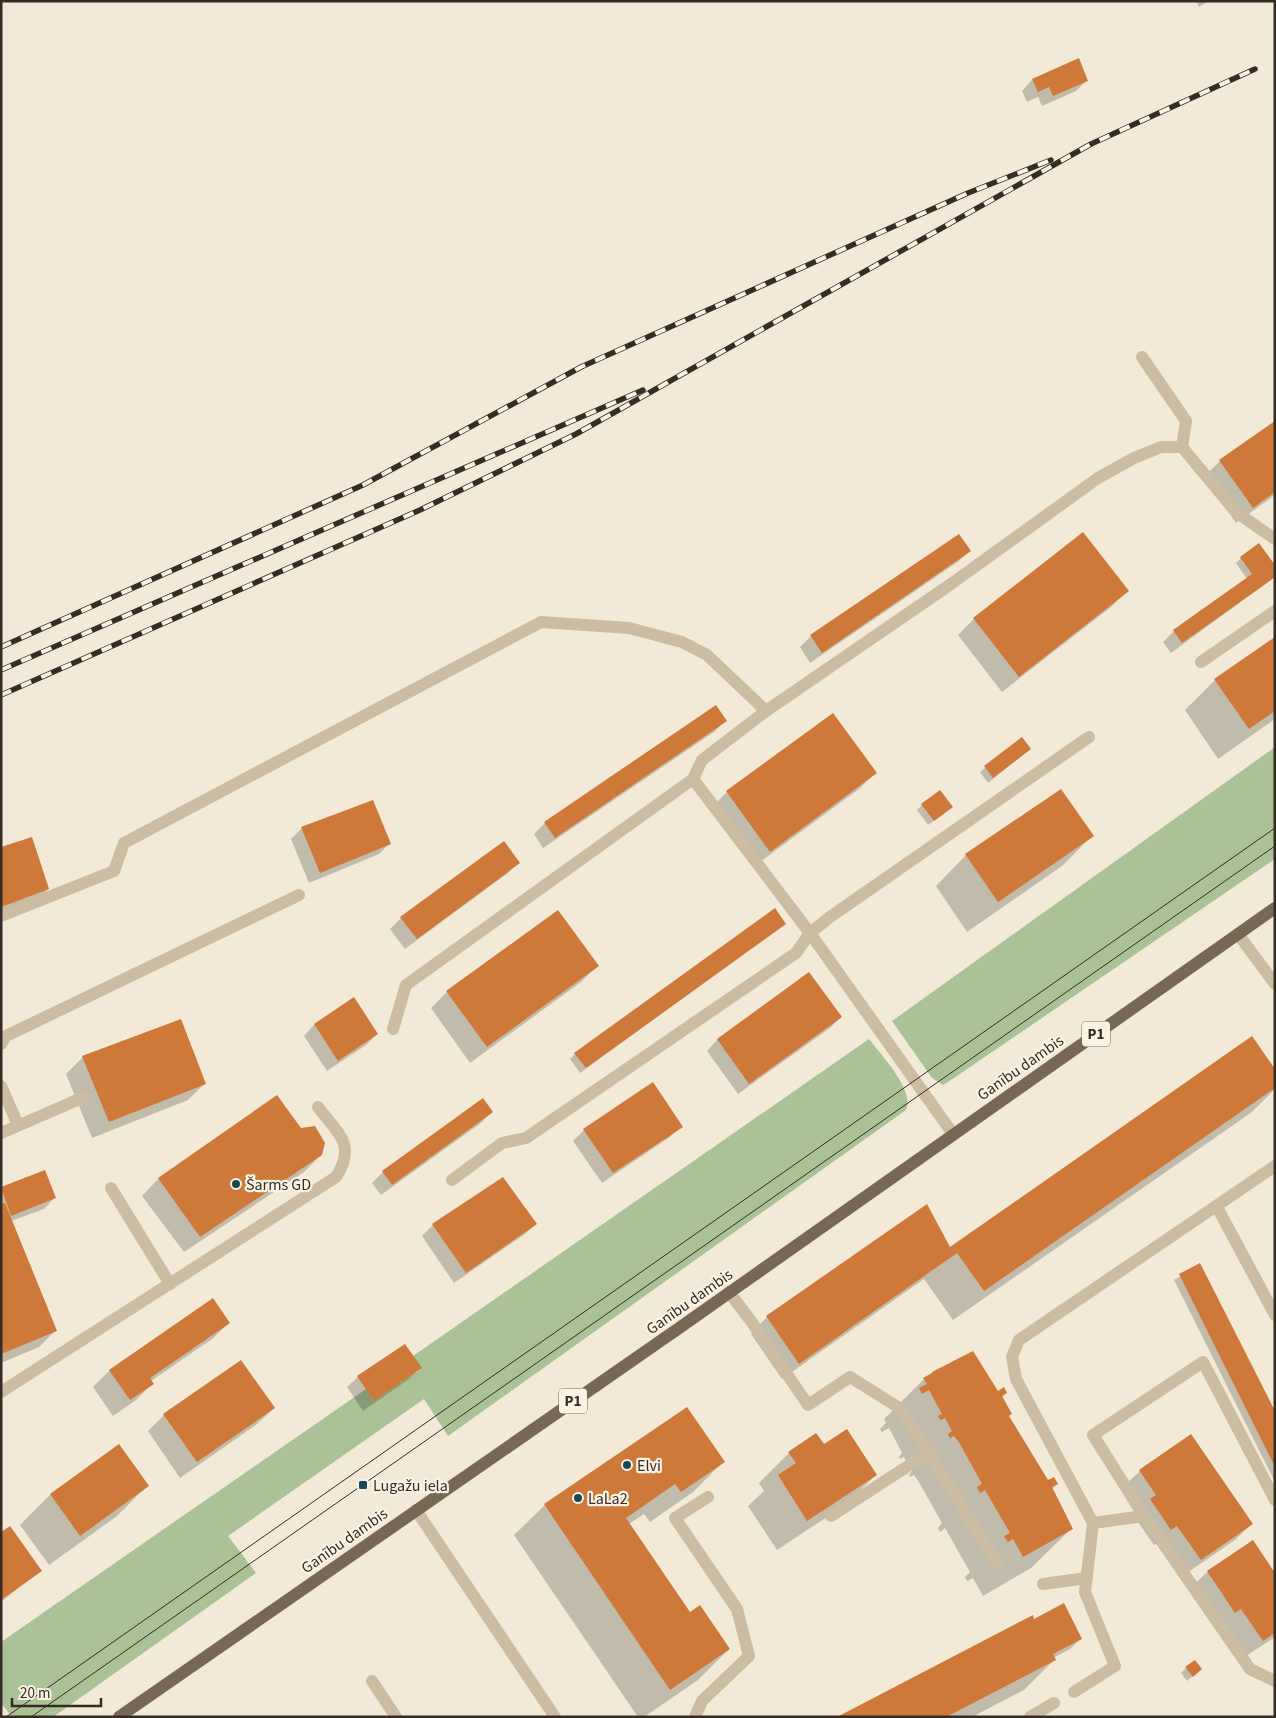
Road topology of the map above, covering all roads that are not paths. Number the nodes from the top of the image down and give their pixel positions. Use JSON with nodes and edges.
{"nodes":[{"id":1,"x":1142,"y":357,"type":"dead end"},
{"id":2,"x":1182,"y":447,"type":"junction"},
{"id":3,"x":1275,"y":539,"type":"edge"},
{"id":4,"x":1275,"y":611,"type":"edge"},
{"id":5,"x":1201,"y":662,"type":"dead end"},
{"id":6,"x":766,"y":711,"type":"junction"},
{"id":7,"x":1089,"y":737,"type":"dead end"},
{"id":8,"x":693,"y":779,"type":"junction"},
{"id":9,"x":299,"y":895,"type":"dead end"},
{"id":10,"x":1275,"y":908,"type":"edge"},
{"id":11,"x":1,"y":916,"type":"edge"},
{"id":12,"x":810,"y":933,"type":"junction"},
{"id":13,"x":1238,"y":934,"type":"junction"},
{"id":14,"x":1275,"y":984,"type":"edge"},
{"id":15,"x":393,"y":1029,"type":"dead end"},
{"id":16,"x":1,"y":1044,"type":"edge"},
{"id":17,"x":1,"y":1086,"type":"edge"},
{"id":18,"x":82,"y":1098,"type":"dead end"},
{"id":19,"x":318,"y":1107,"type":"dead end"},
{"id":20,"x":18,"y":1125,"type":"junction"},
{"id":21,"x":1,"y":1132,"type":"edge"},
{"id":22,"x":953,"y":1134,"type":"junction"},
{"id":23,"x":1275,"y":1166,"type":"edge"},
{"id":24,"x":452,"y":1180,"type":"dead end"},
{"id":25,"x":111,"y":1188,"type":"dead end"},
{"id":26,"x":1216,"y":1207,"type":"junction"},
{"id":27,"x":170,"y":1284,"type":"junction"},
{"id":28,"x":729,"y":1292,"type":"junction"},
{"id":29,"x":1275,"y":1314,"type":"edge"},
{"id":30,"x":1,"y":1392,"type":"edge"},
{"id":31,"x":928,"y":1453,"type":"junction"},
{"id":32,"x":708,"y":1498,"type":"dead end"},
{"id":33,"x":1275,"y":1500,"type":"edge"},
{"id":34,"x":416,"y":1510,"type":"junction"},
{"id":35,"x":831,"y":1516,"type":"dead end"},
{"id":36,"x":1144,"y":1516,"type":"junction"},
{"id":37,"x":1093,"y":1523,"type":"junction"},
{"id":38,"x":997,"y":1563,"type":"dead end"},
{"id":39,"x":1087,"y":1578,"type":"junction"},
{"id":40,"x":1043,"y":1584,"type":"dead end"},
{"id":41,"x":372,"y":1681,"type":"dead end"},
{"id":42,"x":1275,"y":1681,"type":"edge"},
{"id":43,"x":1074,"y":1692,"type":"dead end"},
{"id":44,"x":1054,"y":1703,"type":"dead end"},
{"id":45,"x":551,"y":1715,"type":"edge"},
{"id":46,"x":119,"y":1717,"type":"edge"},
{"id":47,"x":396,"y":1717,"type":"edge"},
{"id":48,"x":695,"y":1717,"type":"edge"},
{"id":49,"x":1030,"y":1717,"type":"edge"}],
"edges":[{"from":1,"to":2,"type":"street"},
{"from":2,"to":3,"type":"street"},
{"from":2,"to":6,"type":"street"},
{"from":4,"to":5,"type":"street"},
{"from":6,"to":8,"type":"street"},
{"from":6,"to":11,"type":"street"},
{"from":7,"to":12,"type":"street"},
{"from":8,"to":12,"type":"street"},
{"from":8,"to":15,"type":"street"},
{"from":9,"to":16,"type":"street"},
{"from":10,"to":13,"type":"main road","name":"Ganību dambis","number":"P1"},
{"from":12,"to":22,"type":"street"},
{"from":12,"to":24,"type":"street"},
{"from":13,"to":14,"type":"street"},
{"from":13,"to":22,"type":"main road","name":"Ganību dambis","number":"P1"},
{"from":17,"to":20,"type":"street"},
{"from":18,"to":20,"type":"street"},
{"from":19,"to":27,"type":"street"},
{"from":20,"to":21,"type":"street"},
{"from":22,"to":28,"type":"main road","name":"Ganību dambis","number":"P1"},
{"from":23,"to":26,"type":"street"},
{"from":25,"to":27,"type":"street"},
{"from":26,"to":29,"type":"street"},
{"from":26,"to":37,"type":"street"},
{"from":27,"to":30,"type":"street"},
{"from":28,"to":31,"type":"street"},
{"from":28,"to":34,"type":"main road","name":"Ganību dambis","number":"P1"},
{"from":31,"to":35,"type":"street"},
{"from":31,"to":38,"type":"street"},
{"from":32,"to":48,"type":"street"},
{"from":33,"to":36,"type":"street"},
{"from":34,"to":45,"type":"street"},
{"from":34,"to":46,"type":"main road","name":"Ganību dambis","number":"P1"},
{"from":36,"to":37,"type":"street"},
{"from":36,"to":42,"type":"street"},
{"from":37,"to":39,"type":"street"},
{"from":39,"to":40,"type":"street"},
{"from":39,"to":43,"type":"street"},
{"from":41,"to":47,"type":"street"},
{"from":44,"to":49,"type":"street"}]}
